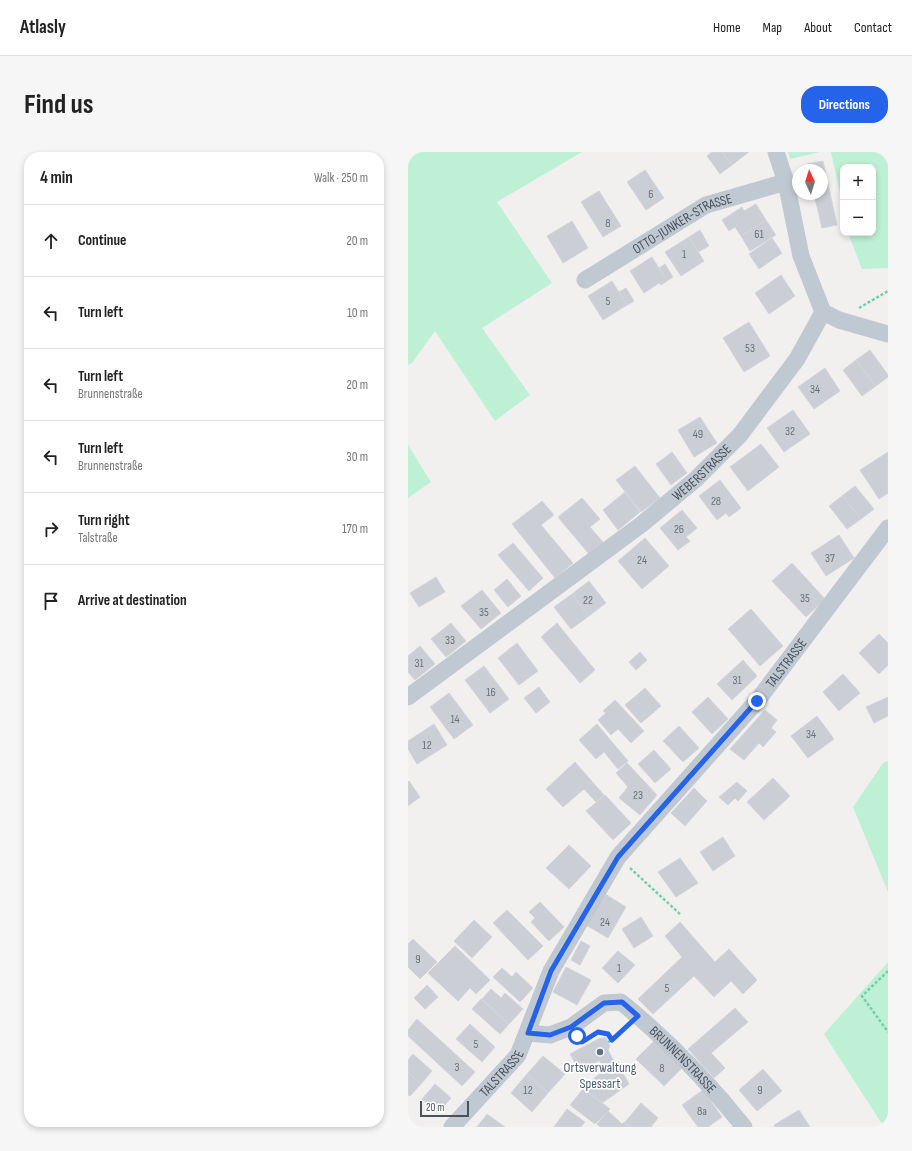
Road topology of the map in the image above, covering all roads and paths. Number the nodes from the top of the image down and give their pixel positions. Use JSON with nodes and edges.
{"nodes":[{"id":1,"x":776,"y":152,"type":"edge"},
{"id":2,"x":786,"y":182,"type":"junction"},
{"id":3,"x":585,"y":280,"type":"dead end"},
{"id":4,"x":888,"y":291,"type":"edge"},
{"id":5,"x":823,"y":312,"type":"junction"},
{"id":6,"x":839,"y":320,"type":"junction"},
{"id":7,"x":888,"y":334,"type":"edge"},
{"id":8,"x":888,"y":528,"type":"edge"},
{"id":9,"x":408,"y":697,"type":"edge"},
{"id":10,"x":618,"y":857,"type":"junction"},
{"id":11,"x":681,"y":915,"type":"dead end"},
{"id":12,"x":888,"y":971,"type":"edge"},
{"id":13,"x":638,"y":1016,"type":"junction"},
{"id":14,"x":888,"y":1032,"type":"edge"},
{"id":15,"x":528,"y":1033,"type":"junction"},
{"id":16,"x":577,"y":1036,"type":"dead end"},
{"id":17,"x":612,"y":1040,"type":"junction"},
{"id":18,"x":608,"y":1042,"type":"dead end"},
{"id":19,"x":452,"y":1127,"type":"edge"},
{"id":20,"x":744,"y":1127,"type":"edge"}],
"edges":[{"from":1,"to":2,"type":"street"},
{"from":2,"to":3,"type":"street","name":"OTTO-JUNKER-STRASSE"},
{"from":2,"to":5,"type":"street"},
{"from":4,"to":6,"type":"path"},
{"from":5,"to":6,"type":"street"},
{"from":5,"to":9,"type":"street","name":"WEBERSTRASSE"},
{"from":6,"to":7,"type":"street"},
{"from":8,"to":10,"type":"street","name":"TALSTRASSE"},
{"from":10,"to":11,"type":"path"},
{"from":10,"to":15,"type":"street","name":"TALSTRASSE"},
{"from":12,"to":14,"type":"path"},
{"from":13,"to":15,"type":"street","name":"BRUNNENSTRASSE"},
{"from":13,"to":17,"type":"path"},
{"from":13,"to":20,"type":"street","name":"BRUNNENSTRASSE"},
{"from":15,"to":19,"type":"street","name":"TALSTRASSE"},
{"from":16,"to":17,"type":"path"},
{"from":17,"to":18,"type":"path"}]}
